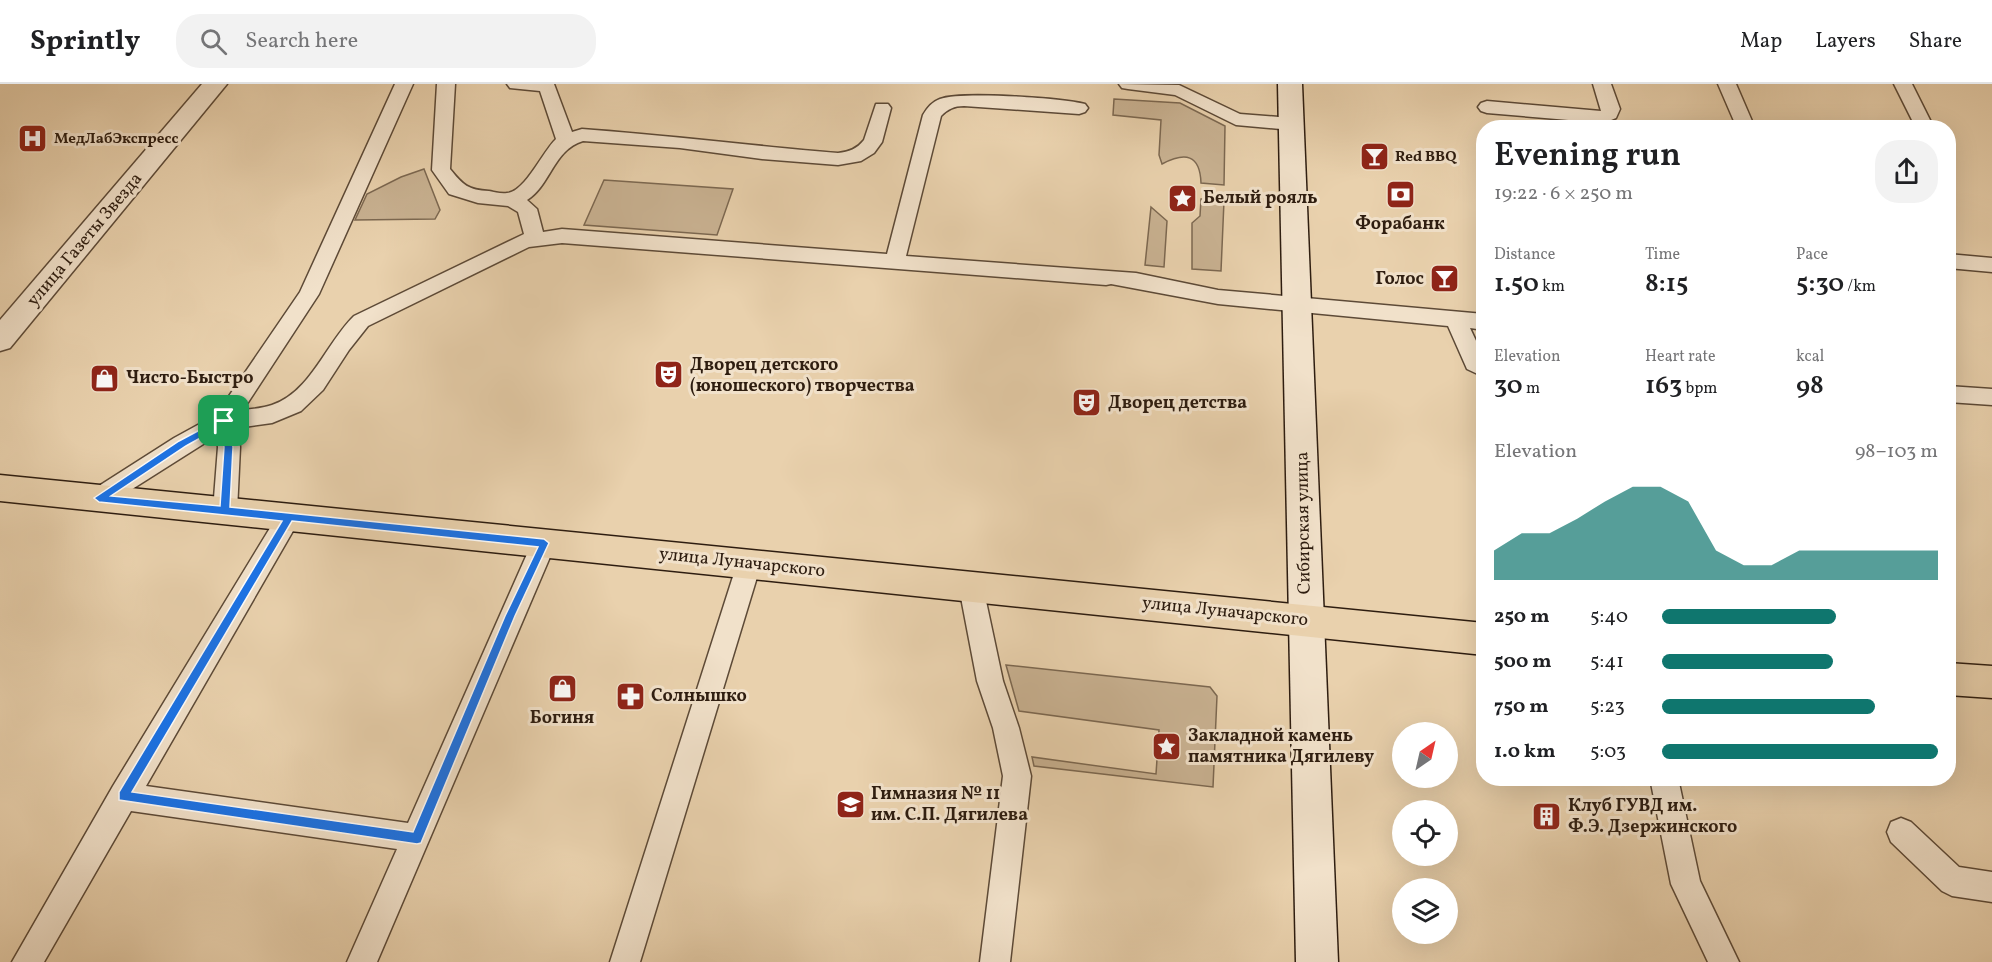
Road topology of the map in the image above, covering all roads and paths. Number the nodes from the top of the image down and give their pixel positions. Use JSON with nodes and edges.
{"nodes":[{"id":1,"x":215,"y":84,"type":"edge"},
{"id":2,"x":404,"y":84,"type":"edge"},
{"id":3,"x":446,"y":84,"type":"edge"},
{"id":4,"x":516,"y":84,"type":"edge"},
{"id":5,"x":1128,"y":84,"type":"edge"},
{"id":6,"x":1290,"y":84,"type":"edge"},
{"id":7,"x":1602,"y":84,"type":"edge"},
{"id":8,"x":1728,"y":84,"type":"edge"},
{"id":9,"x":1903,"y":84,"type":"edge"},
{"id":10,"x":1487,"y":107,"type":"dead end"},
{"id":11,"x":882,"y":108,"type":"dead end"},
{"id":12,"x":1079,"y":108,"type":"dead end"},
{"id":13,"x":1743,"y":120,"type":"edge"},
{"id":14,"x":1921,"y":120,"type":"edge"},
{"id":15,"x":1291,"y":124,"type":"junction"},
{"id":16,"x":566,"y":140,"type":"junction"},
{"id":17,"x":513,"y":200,"type":"junction"},
{"id":18,"x":536,"y":240,"type":"junction"},
{"id":19,"x":895,"y":261,"type":"junction"},
{"id":20,"x":1956,"y":262,"type":"edge"},
{"id":21,"x":1992,"y":265,"type":"edge"},
{"id":22,"x":1297,"y":303,"type":"junction"},
{"id":23,"x":1455,"y":319,"type":"junction"},
{"id":24,"x":1476,"y":321,"type":"edge"},
{"id":25,"x":0,"y":340,"type":"edge"},
{"id":26,"x":1476,"y":364,"type":"edge"},
{"id":27,"x":1956,"y":395,"type":"edge"},
{"id":28,"x":1992,"y":397,"type":"edge"},
{"id":29,"x":224,"y":421,"type":"junction"},
{"id":30,"x":0,"y":488,"type":"edge"},
{"id":31,"x":99,"y":498,"type":"junction"},
{"id":32,"x":225,"y":511,"type":"junction"},
{"id":33,"x":289,"y":517,"type":"junction"},
{"id":34,"x":544,"y":543,"type":"junction"},
{"id":35,"x":749,"y":564,"type":"junction"},
{"id":36,"x":971,"y":587,"type":"junction"},
{"id":37,"x":1306,"y":620,"type":"junction"},
{"id":38,"x":1476,"y":638,"type":"edge"},
{"id":39,"x":1956,"y":680,"type":"edge"},
{"id":40,"x":1992,"y":682,"type":"edge"},
{"id":41,"x":1666,"y":786,"type":"edge"},
{"id":42,"x":123,"y":796,"type":"junction"},
{"id":43,"x":1901,"y":832,"type":"dead end"},
{"id":44,"x":417,"y":838,"type":"junction"},
{"id":45,"x":1992,"y":887,"type":"edge"},
{"id":46,"x":27,"y":962,"type":"edge"},
{"id":47,"x":362,"y":962,"type":"edge"},
{"id":48,"x":625,"y":962,"type":"edge"},
{"id":49,"x":995,"y":962,"type":"edge"},
{"id":50,"x":1317,"y":962,"type":"edge"},
{"id":51,"x":1724,"y":962,"type":"edge"}],
"edges":[{"from":1,"to":25,"type":"main road","name":"улица Газеты Звезда"},
{"from":2,"to":29,"type":"lane"},
{"from":3,"to":17,"type":"lane"},
{"from":4,"to":16,"type":"lane"},
{"from":5,"to":15,"type":"lane"},
{"from":6,"to":15,"type":"main road","name":"Сибирская улица"},
{"from":7,"to":10,"type":"lane"},
{"from":8,"to":13,"type":"lane"},
{"from":9,"to":14,"type":"lane"},
{"from":11,"to":16,"type":"lane"},
{"from":12,"to":19,"type":"lane"},
{"from":15,"to":22,"type":"main road","name":"Сибирская улица"},
{"from":16,"to":17,"type":"lane"},
{"from":17,"to":18,"type":"lane"},
{"from":18,"to":19,"type":"lane"},
{"from":18,"to":29,"type":"lane"},
{"from":19,"to":22,"type":"lane"},
{"from":20,"to":21,"type":"lane"},
{"from":22,"to":23,"type":"lane"},
{"from":22,"to":37,"type":"main road","name":"Сибирская улица"},
{"from":23,"to":24,"type":"lane"},
{"from":23,"to":26,"type":"lane"},
{"from":27,"to":28,"type":"lane"},
{"from":29,"to":31,"type":"lane"},
{"from":29,"to":32,"type":"lane"},
{"from":30,"to":31,"type":"main road","name":"улица Луначарского"},
{"from":31,"to":32,"type":"main road","name":"улица Луначарского"},
{"from":32,"to":33,"type":"main road","name":"улица Луначарского"},
{"from":33,"to":34,"type":"main road","name":"улица Луначарского"},
{"from":33,"to":42,"type":"lane"},
{"from":34,"to":35,"type":"main road","name":"улица Луначарского"},
{"from":34,"to":44,"type":"lane"},
{"from":35,"to":36,"type":"main road","name":"улица Луначарского"},
{"from":35,"to":48,"type":"lane"},
{"from":36,"to":37,"type":"main road","name":"улица Луначарского"},
{"from":36,"to":49,"type":"lane"},
{"from":37,"to":38,"type":"main road","name":"улица Луначарского"},
{"from":37,"to":50,"type":"main road","name":"Сибирская улица"},
{"from":39,"to":40,"type":"main road"},
{"from":41,"to":51,"type":"lane"},
{"from":42,"to":44,"type":"lane"},
{"from":42,"to":46,"type":"lane"},
{"from":43,"to":45,"type":"lane"},
{"from":44,"to":47,"type":"lane"}]}
